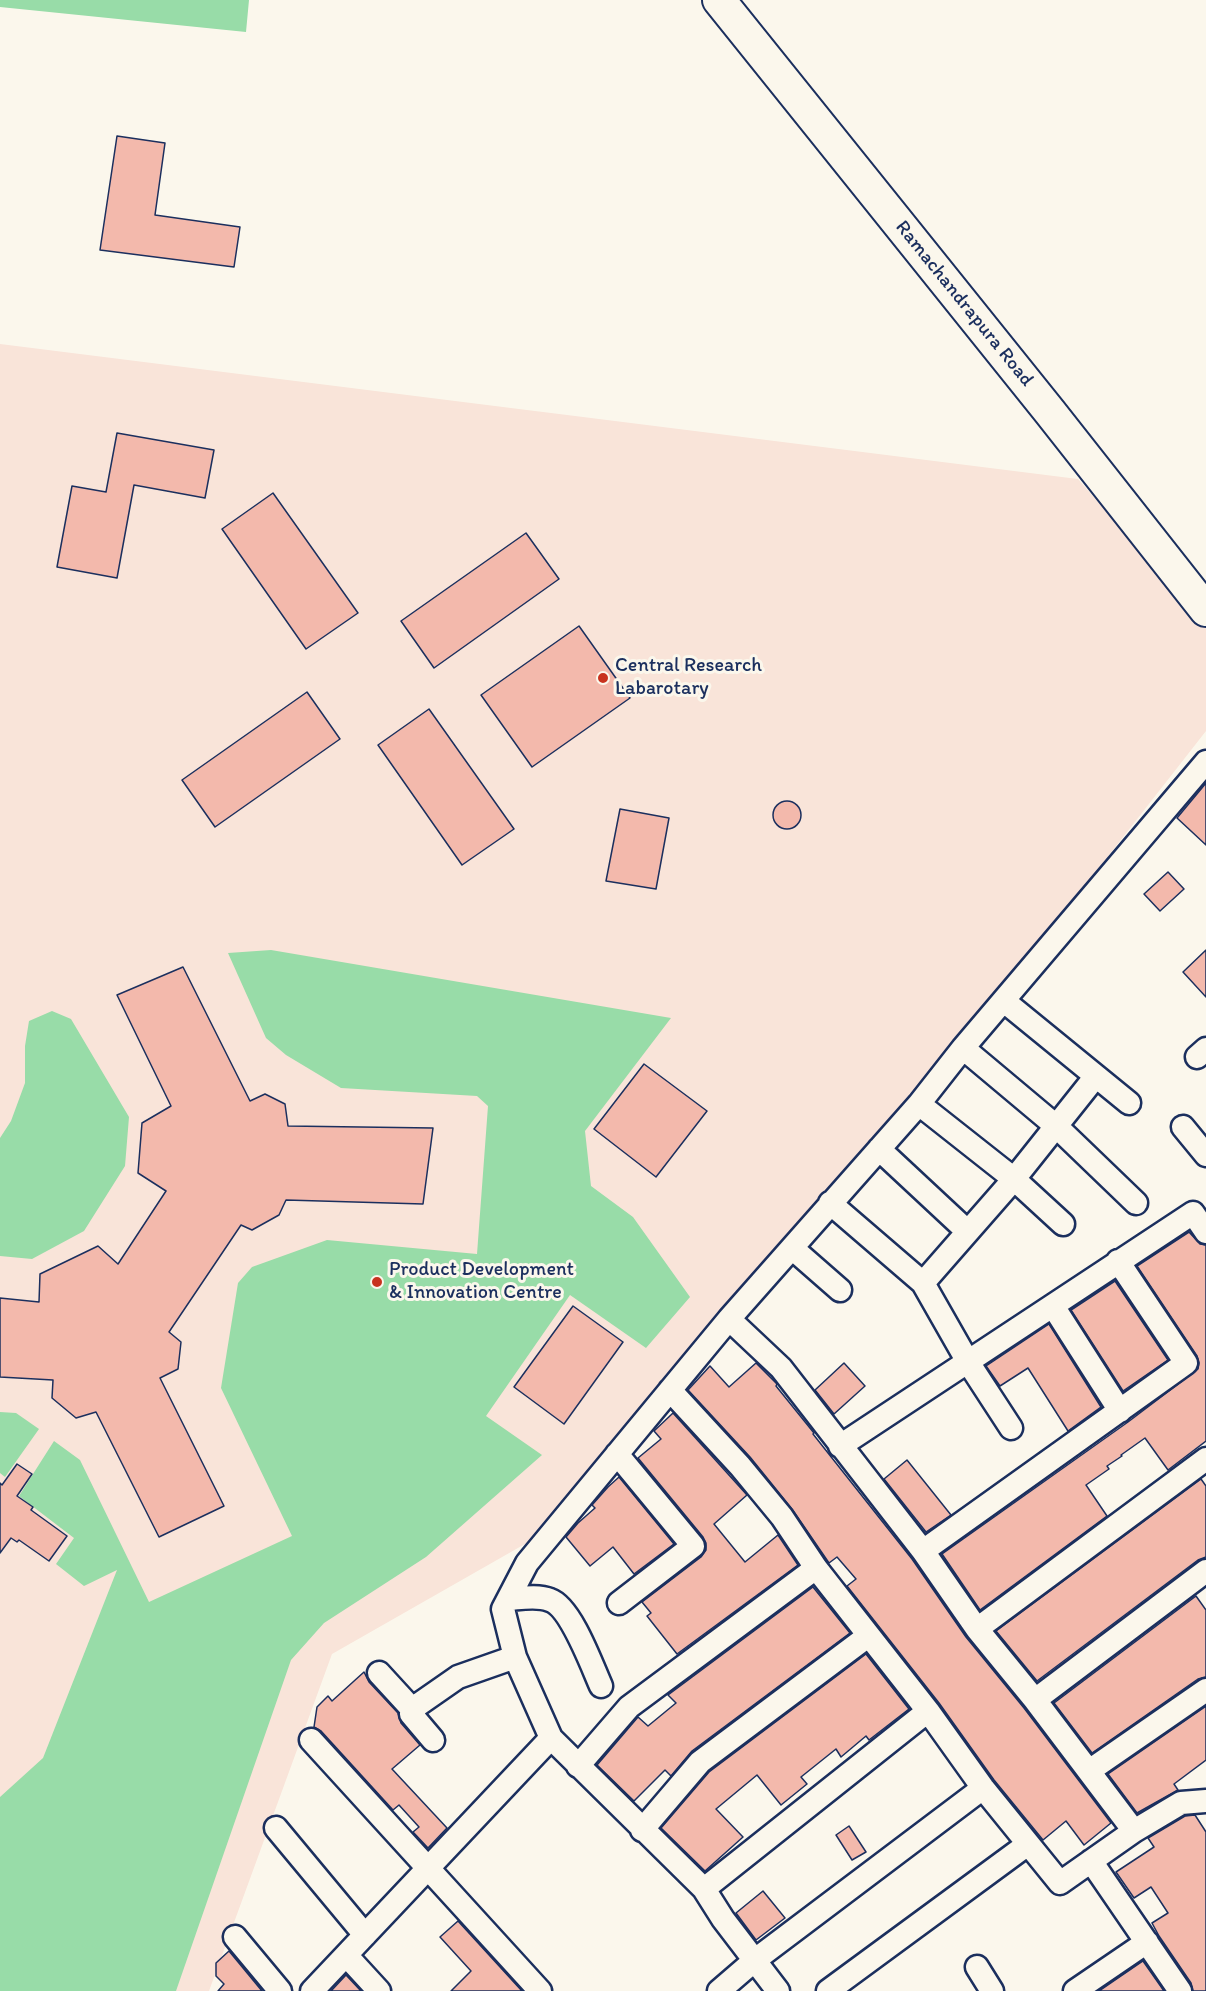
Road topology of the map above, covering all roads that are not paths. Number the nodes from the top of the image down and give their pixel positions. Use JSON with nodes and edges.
{"nodes":[{"id":1,"x":719,"y":0,"type":"edge"},
{"id":2,"x":1206,"y":610,"type":"edge"},
{"id":3,"x":1206,"y":762,"type":"edge"},
{"id":4,"x":1004,"y":1001,"type":"junction"},
{"id":5,"x":963,"y":1048,"type":"junction"},
{"id":6,"x":1096,"y":1076,"type":"junction"},
{"id":7,"x":1129,"y":1103,"type":"dead end"},
{"id":8,"x":919,"y":1104,"type":"junction"},
{"id":9,"x":1056,"y":1126,"type":"junction"},
{"id":10,"x":1183,"y":1127,"type":"dead end"},
{"id":11,"x":879,"y":1149,"type":"junction"},
{"id":12,"x":1206,"y":1155,"type":"edge"},
{"id":13,"x":1014,"y":1179,"type":"junction"},
{"id":14,"x":830,"y":1203,"type":"junction"},
{"id":15,"x":1136,"y":1203,"type":"dead end"},
{"id":16,"x":1063,"y":1224,"type":"dead end"},
{"id":17,"x":968,"y":1231,"type":"junction"},
{"id":18,"x":1206,"y":1232,"type":"edge"},
{"id":19,"x":792,"y":1248,"type":"junction"},
{"id":20,"x":1118,"y":1262,"type":"junction"},
{"id":21,"x":923,"y":1283,"type":"junction"},
{"id":22,"x":840,"y":1290,"type":"dead end"},
{"id":23,"x":1053,"y":1306,"type":"junction"},
{"id":24,"x":729,"y":1319,"type":"junction"},
{"id":25,"x":968,"y":1362,"type":"junction"},
{"id":26,"x":670,"y":1390,"type":"junction"},
{"id":27,"x":1120,"y":1411,"type":"junction"},
{"id":28,"x":1011,"y":1428,"type":"dead end"},
{"id":29,"x":840,"y":1446,"type":"junction"},
{"id":30,"x":617,"y":1454,"type":"junction"},
{"id":31,"x":1206,"y":1459,"type":"edge"},
{"id":32,"x":923,"y":1551,"type":"junction"},
{"id":33,"x":816,"y":1568,"type":"junction"},
{"id":34,"x":1206,"y":1571,"type":"edge"},
{"id":35,"x":509,"y":1599,"type":"junction"},
{"id":36,"x":619,"y":1603,"type":"dead end"},
{"id":37,"x":977,"y":1629,"type":"junction"},
{"id":38,"x":868,"y":1636,"type":"junction"},
{"id":39,"x":515,"y":1657,"type":"junction"},
{"id":40,"x":379,"y":1673,"type":"dead end"},
{"id":41,"x":601,"y":1686,"type":"dead end"},
{"id":42,"x":1206,"y":1690,"type":"edge"},
{"id":43,"x":1035,"y":1700,"type":"junction"},
{"id":44,"x":412,"y":1709,"type":"junction"},
{"id":45,"x":928,"y":1711,"type":"junction"},
{"id":46,"x":551,"y":1738,"type":"junction"},
{"id":47,"x":310,"y":1740,"type":"dead end"},
{"id":48,"x":433,"y":1740,"type":"dead end"},
{"id":49,"x":578,"y":1766,"type":"junction"},
{"id":50,"x":1089,"y":1771,"type":"junction"},
{"id":51,"x":983,"y":1788,"type":"junction"},
{"id":52,"x":1206,"y":1802,"type":"edge"},
{"id":53,"x":276,"y":1828,"type":"dead end"},
{"id":54,"x":642,"y":1830,"type":"junction"},
{"id":55,"x":1134,"y":1831,"type":"junction"},
{"id":56,"x":1028,"y":1844,"type":"junction"},
{"id":57,"x":1091,"y":1861,"type":"junction"},
{"id":58,"x":427,"y":1870,"type":"junction"},
{"id":59,"x":705,"y":1889,"type":"junction"},
{"id":60,"x":365,"y":1935,"type":"junction"},
{"id":61,"x":235,"y":1937,"type":"dead end"},
{"id":62,"x":1147,"y":1941,"type":"junction"},
{"id":63,"x":346,"y":1955,"type":"junction"},
{"id":64,"x":755,"y":1960,"type":"junction"},
{"id":65,"x":977,"y":1967,"type":"dead end"},
{"id":66,"x":280,"y":1991,"type":"edge"},
{"id":67,"x":312,"y":1991,"type":"edge"},
{"id":68,"x":379,"y":1991,"type":"edge"},
{"id":69,"x":540,"y":1991,"type":"edge"},
{"id":70,"x":719,"y":1991,"type":"edge"},
{"id":71,"x":778,"y":1991,"type":"edge"},
{"id":72,"x":828,"y":1991,"type":"edge"},
{"id":73,"x":992,"y":1991,"type":"edge"},
{"id":74,"x":1076,"y":1991,"type":"edge"},
{"id":75,"x":1180,"y":1991,"type":"edge"}],
"edges":[{"from":1,"to":2,"type":"street","name":"Ramachandrapura Road"},
{"from":3,"to":4,"type":"street"},
{"from":4,"to":5,"type":"street"},
{"from":4,"to":6,"type":"street"},
{"from":5,"to":8,"type":"street"},
{"from":5,"to":9,"type":"street"},
{"from":6,"to":7,"type":"street"},
{"from":6,"to":9,"type":"street"},
{"from":8,"to":11,"type":"street"},
{"from":8,"to":13,"type":"street"},
{"from":9,"to":13,"type":"street"},
{"from":9,"to":15,"type":"street"},
{"from":10,"to":12,"type":"street"},
{"from":11,"to":14,"type":"street"},
{"from":11,"to":17,"type":"street"},
{"from":13,"to":16,"type":"street"},
{"from":13,"to":17,"type":"street"},
{"from":14,"to":19,"type":"street"},
{"from":14,"to":21,"type":"street"},
{"from":17,"to":21,"type":"street"},
{"from":18,"to":20,"type":"street"},
{"from":19,"to":22,"type":"street"},
{"from":19,"to":24,"type":"street"},
{"from":20,"to":23,"type":"street"},
{"from":20,"to":27,"type":"street"},
{"from":21,"to":25,"type":"street"},
{"from":23,"to":25,"type":"street"},
{"from":23,"to":27,"type":"street"},
{"from":24,"to":26,"type":"street"},
{"from":24,"to":29,"type":"street"},
{"from":25,"to":28,"type":"street"},
{"from":25,"to":29,"type":"street"},
{"from":26,"to":30,"type":"street"},
{"from":26,"to":33,"type":"street"},
{"from":27,"to":32,"type":"street"},
{"from":29,"to":32,"type":"street"},
{"from":30,"to":35,"type":"street"},
{"from":30,"to":36,"type":"street"},
{"from":31,"to":37,"type":"street"},
{"from":32,"to":37,"type":"street"},
{"from":33,"to":38,"type":"street"},
{"from":33,"to":49,"type":"street"},
{"from":34,"to":43,"type":"street"},
{"from":35,"to":39,"type":"street"},
{"from":35,"to":41,"type":"street"},
{"from":37,"to":43,"type":"street"},
{"from":38,"to":45,"type":"street"},
{"from":38,"to":54,"type":"street"},
{"from":39,"to":44,"type":"street"},
{"from":39,"to":46,"type":"street"},
{"from":40,"to":44,"type":"street"},
{"from":42,"to":50,"type":"street"},
{"from":43,"to":50,"type":"street"},
{"from":44,"to":48,"type":"street"},
{"from":45,"to":51,"type":"street"},
{"from":45,"to":59,"type":"street"},
{"from":46,"to":49,"type":"street"},
{"from":46,"to":58,"type":"street"},
{"from":47,"to":58,"type":"street"},
{"from":49,"to":54,"type":"street"},
{"from":50,"to":55,"type":"street"},
{"from":51,"to":56,"type":"street"},
{"from":51,"to":64,"type":"street"},
{"from":52,"to":55,"type":"street"},
{"from":53,"to":60,"type":"street"},
{"from":54,"to":59,"type":"street"},
{"from":55,"to":57,"type":"street"},
{"from":56,"to":57,"type":"street"},
{"from":56,"to":72,"type":"street"},
{"from":57,"to":62,"type":"street"},
{"from":58,"to":60,"type":"street"},
{"from":58,"to":69,"type":"street"},
{"from":59,"to":64,"type":"street"},
{"from":60,"to":63,"type":"street"},
{"from":61,"to":66,"type":"street"},
{"from":62,"to":74,"type":"street"},
{"from":62,"to":75,"type":"street"},
{"from":63,"to":67,"type":"street"},
{"from":63,"to":68,"type":"street"},
{"from":64,"to":70,"type":"street"},
{"from":64,"to":71,"type":"street"},
{"from":65,"to":73,"type":"street"}]}
